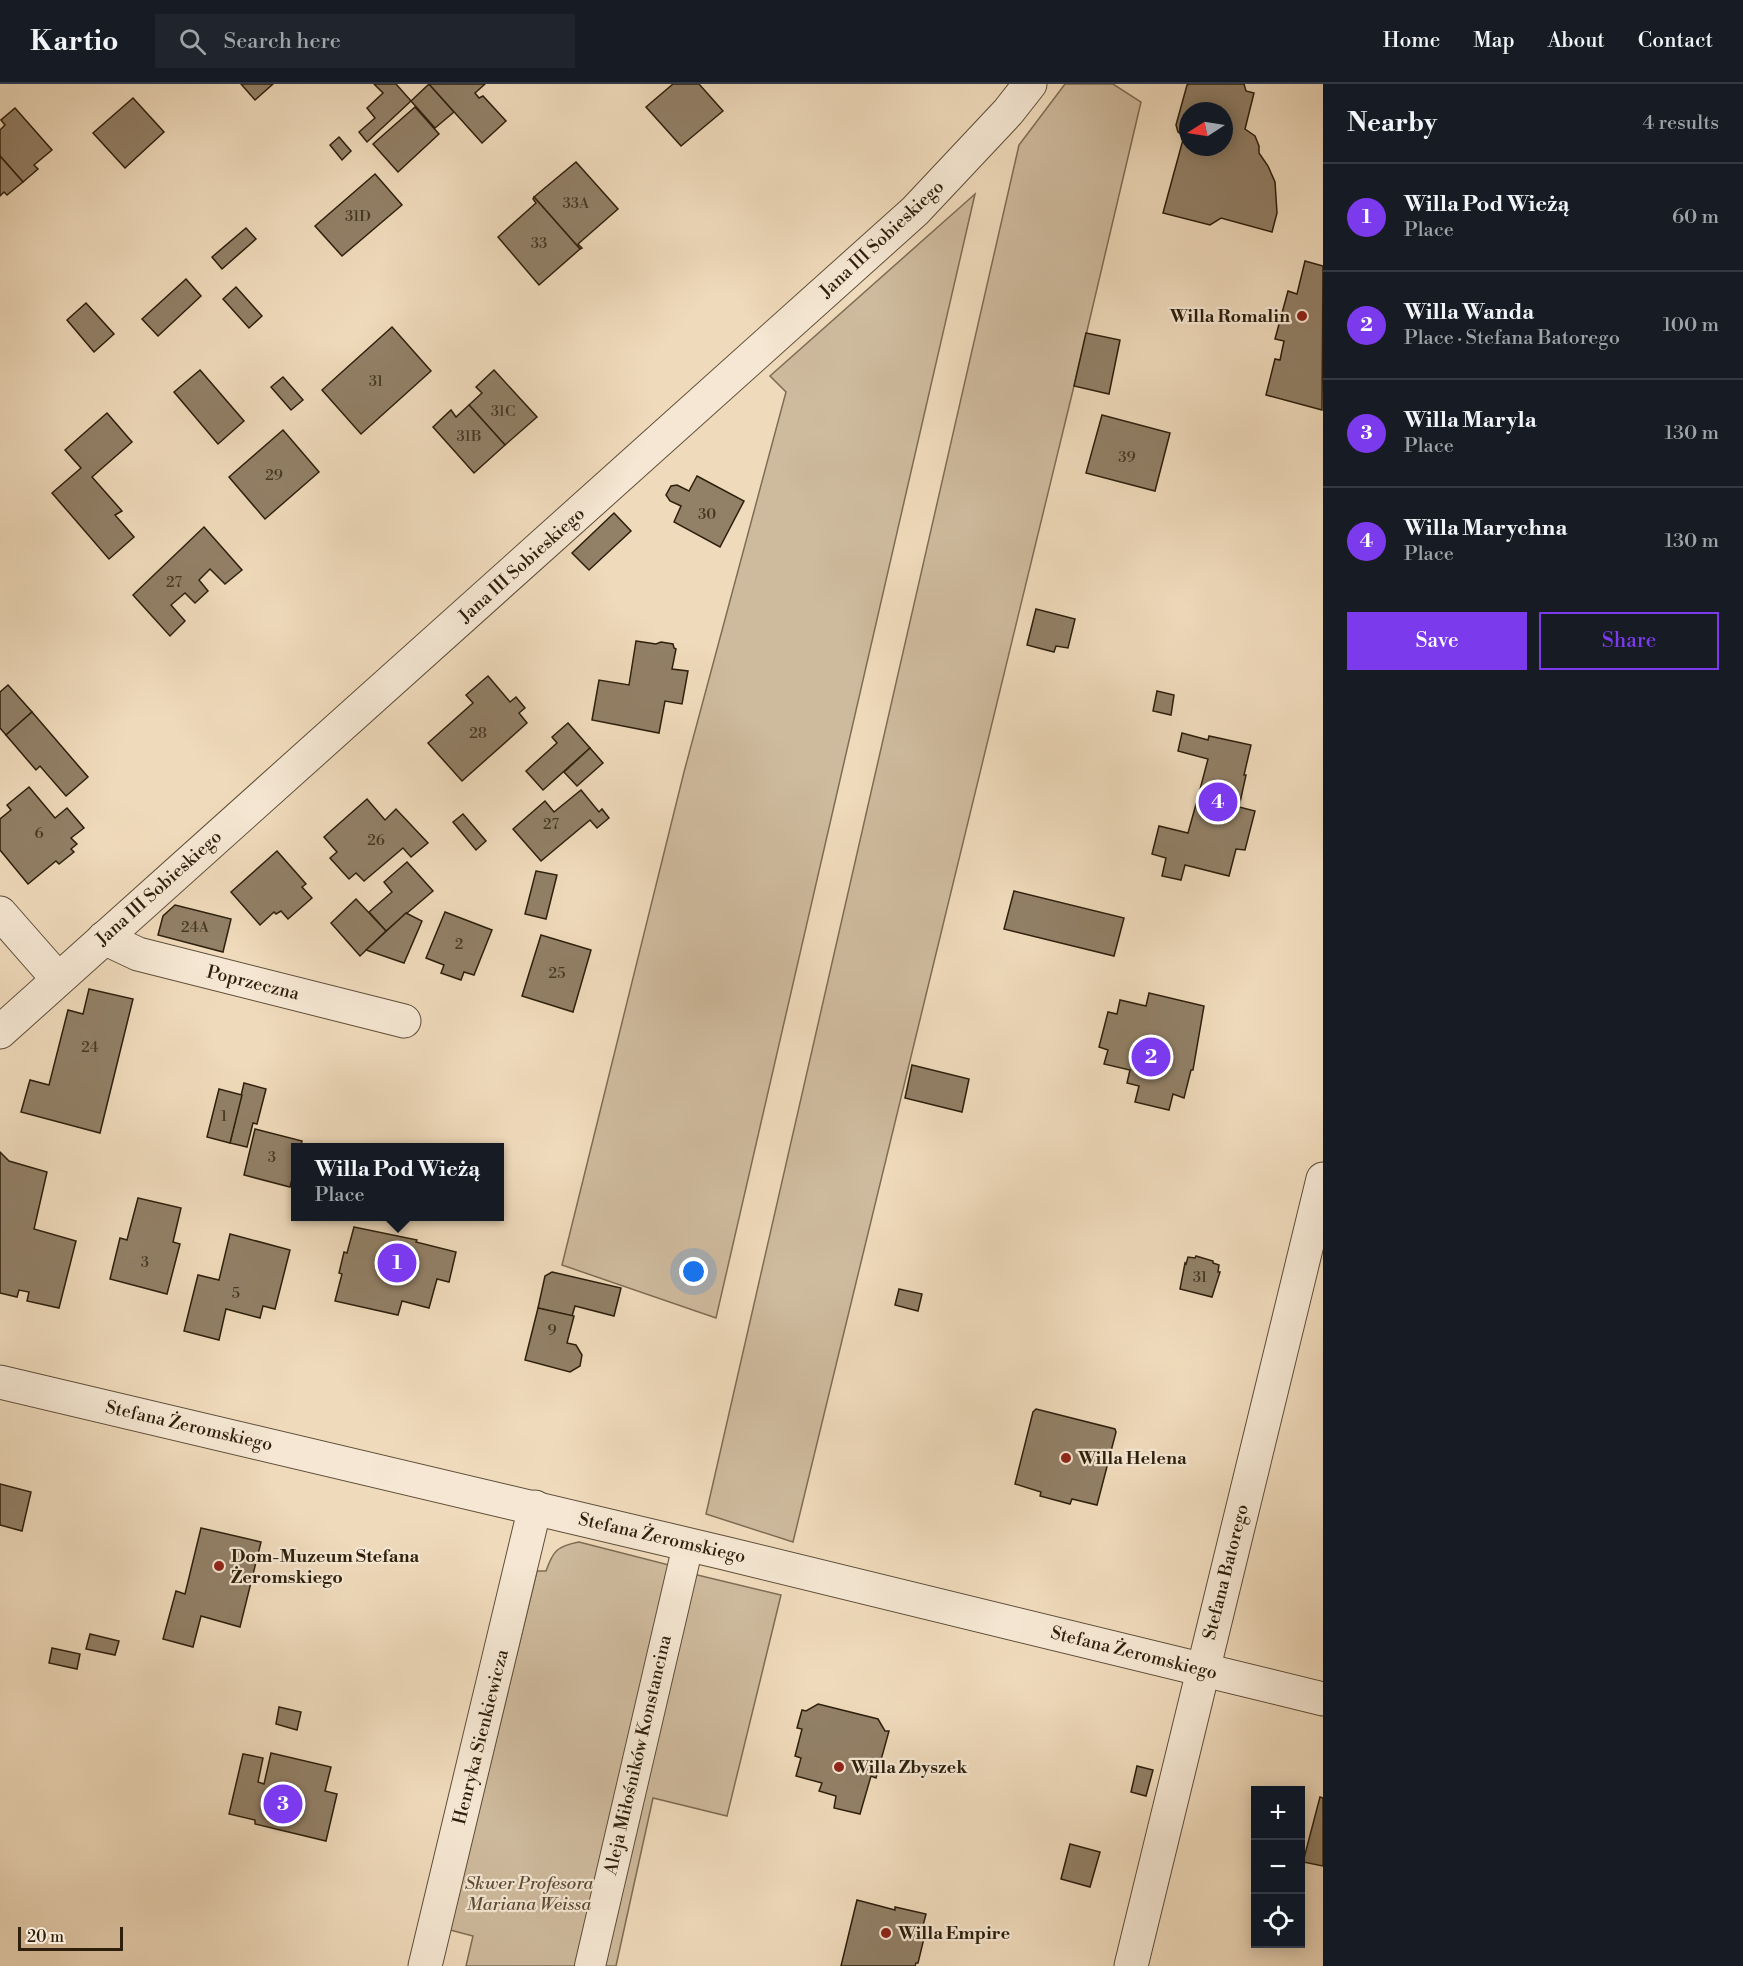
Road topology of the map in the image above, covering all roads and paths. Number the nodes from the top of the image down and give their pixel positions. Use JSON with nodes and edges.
{"nodes":[{"id":1,"x":1030,"y":84,"type":"edge"},
{"id":2,"x":0,"y":913,"type":"edge"},
{"id":3,"x":104,"y":938,"type":"junction"},
{"id":4,"x":58,"y":979,"type":"junction"},
{"id":5,"x":404,"y":1021,"type":"dead end"},
{"id":6,"x":0,"y":1032,"type":"edge"},
{"id":7,"x":1323,"y":1179,"type":"edge"},
{"id":8,"x":0,"y":1382,"type":"edge"},
{"id":9,"x":535,"y":1507,"type":"junction"},
{"id":10,"x":688,"y":1545,"type":"junction"},
{"id":11,"x":1202,"y":1670,"type":"junction"},
{"id":12,"x":1323,"y":1699,"type":"edge"},
{"id":13,"x":425,"y":1966,"type":"edge"},
{"id":14,"x":590,"y":1966,"type":"edge"},
{"id":15,"x":1131,"y":1966,"type":"edge"}],
"edges":[{"from":1,"to":3,"type":"street","name":"Jana III Sobieskiego"},
{"from":2,"to":4,"type":"street"},
{"from":3,"to":4,"type":"street","name":"Jana III Sobieskiego"},
{"from":3,"to":5,"type":"street","name":"Poprzeczna"},
{"from":4,"to":6,"type":"street","name":"Jana III Sobieskiego"},
{"from":7,"to":11,"type":"street","name":"Stefana Batorego"},
{"from":8,"to":9,"type":"street","name":"Stefana Żeromskiego"},
{"from":9,"to":10,"type":"street","name":"Stefana Żeromskiego"},
{"from":9,"to":13,"type":"street","name":"Henryka Sienkiewicza"},
{"from":10,"to":11,"type":"street","name":"Stefana Żeromskiego"},
{"from":10,"to":14,"type":"street","name":"Aleja Miłośników Konstancina"},
{"from":11,"to":12,"type":"street","name":"Stefana Żeromskiego"},
{"from":11,"to":15,"type":"street","name":"Stefana Batorego"}]}
